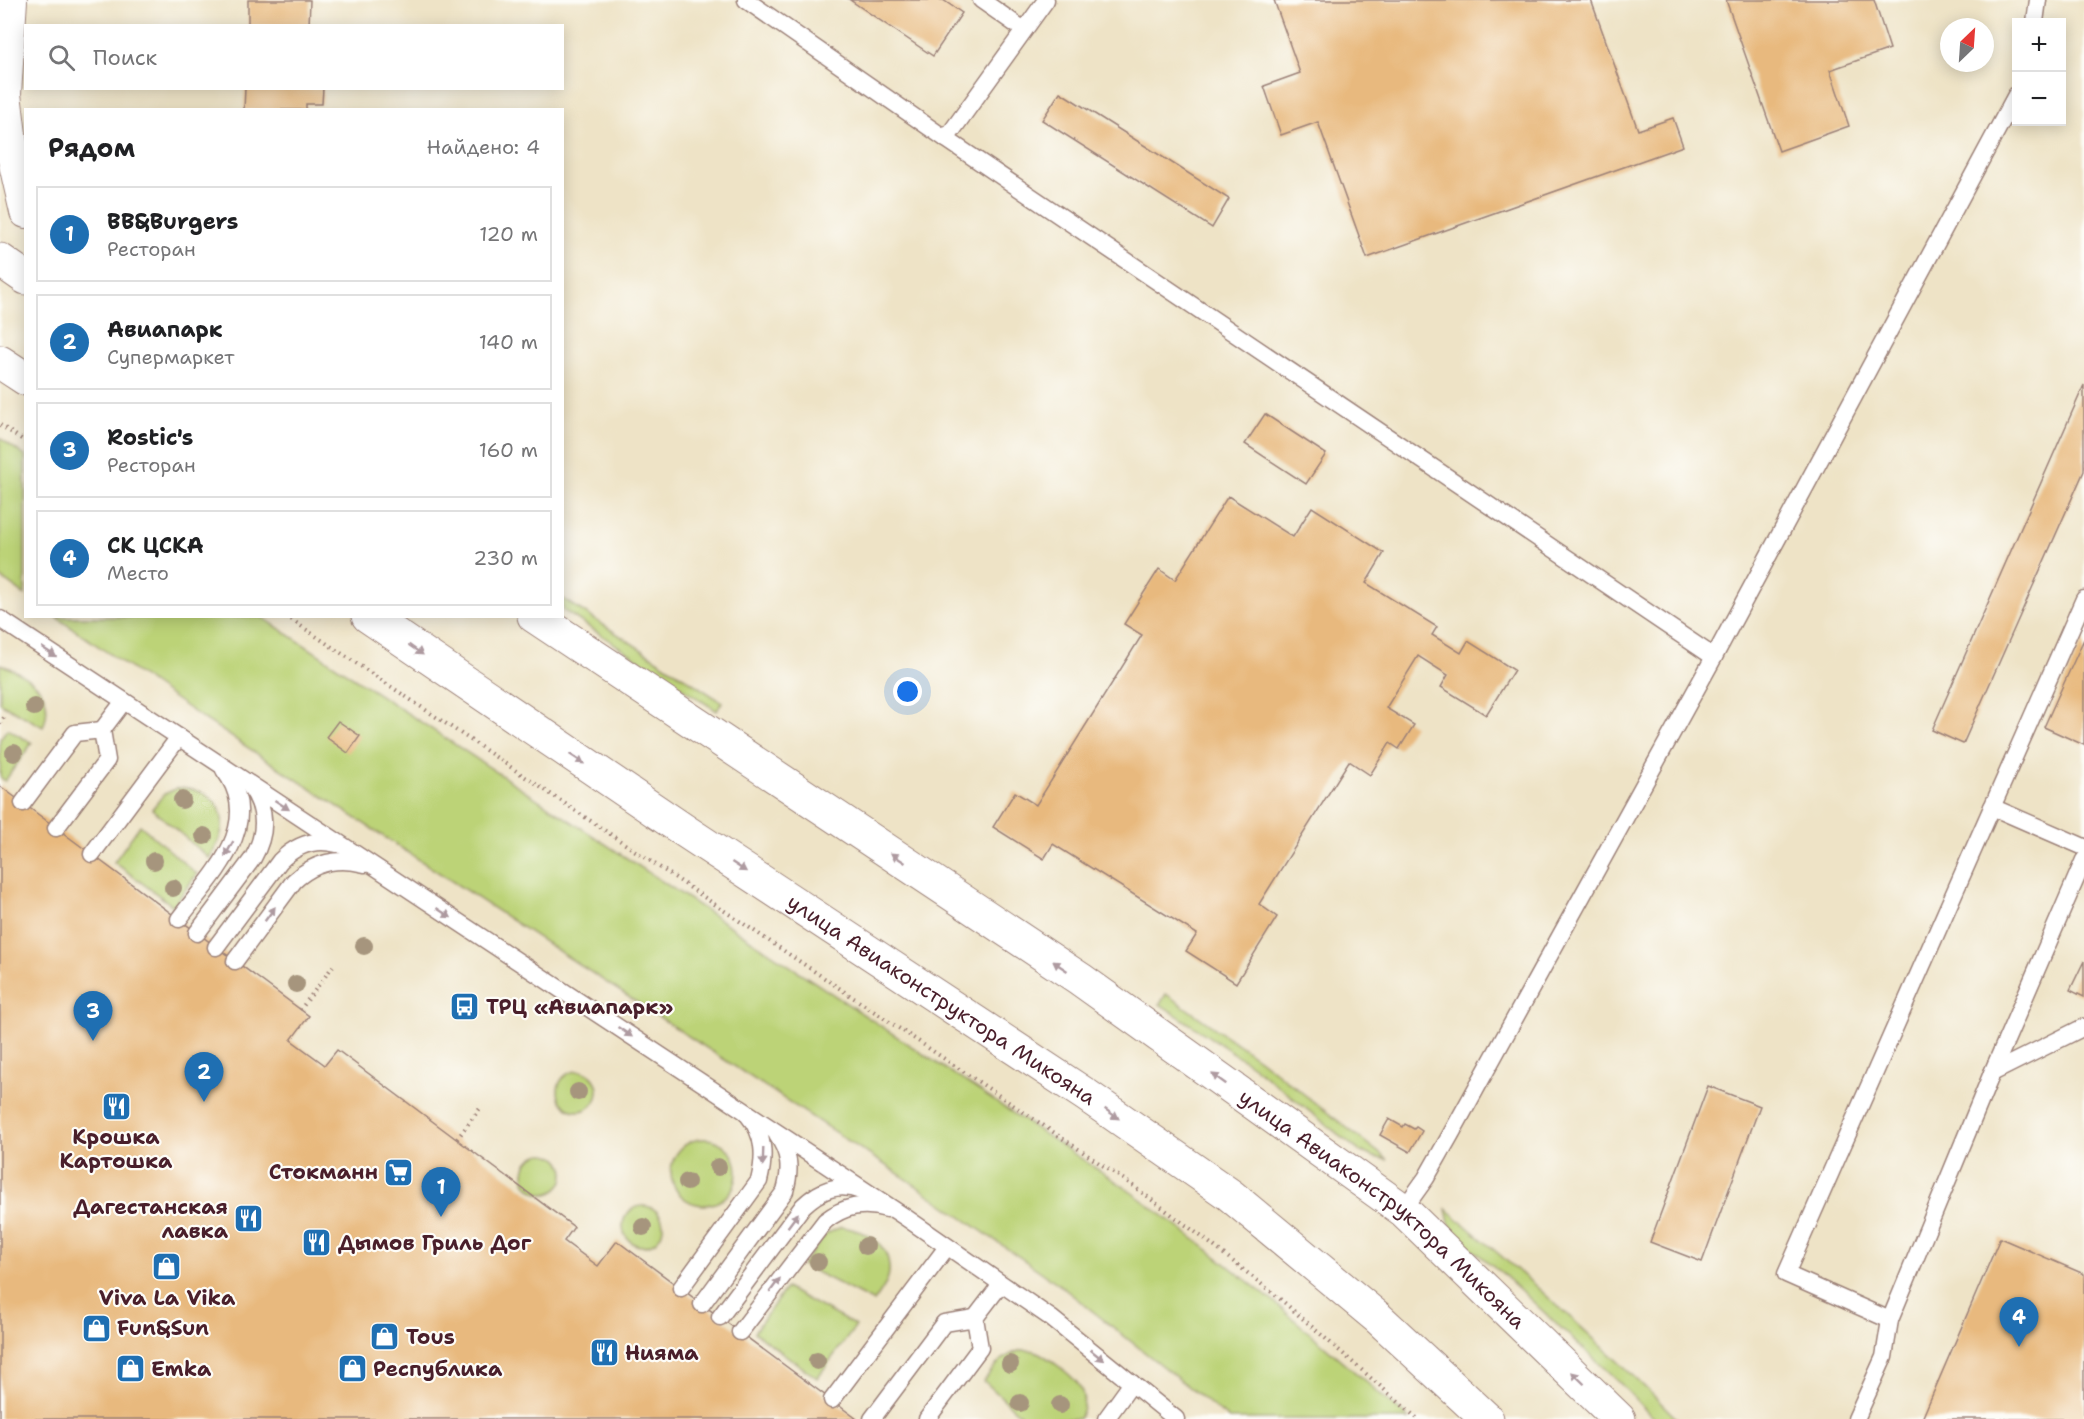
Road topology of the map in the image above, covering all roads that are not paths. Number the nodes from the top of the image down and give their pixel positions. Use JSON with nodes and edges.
{"nodes":[{"id":1,"x":11,"y":0,"type":"edge"},
{"id":2,"x":746,"y":0,"type":"edge"},
{"id":3,"x":981,"y":0,"type":"edge"},
{"id":4,"x":1046,"y":0,"type":"edge"},
{"id":5,"x":2038,"y":0,"type":"edge"},
{"id":6,"x":2036,"y":18,"type":"edge"},
{"id":7,"x":1024,"y":30,"type":"junction"},
{"id":8,"x":2012,"y":102,"type":"edge"},
{"id":9,"x":946,"y":139,"type":"junction"},
{"id":10,"x":24,"y":203,"type":"edge"},
{"id":11,"x":0,"y":260,"type":"edge"},
{"id":12,"x":24,"y":277,"type":"edge"},
{"id":13,"x":0,"y":362,"type":"edge"},
{"id":14,"x":24,"y":378,"type":"edge"},
{"id":15,"x":2084,"y":599,"type":"edge"},
{"id":16,"x":371,"y":618,"type":"edge"},
{"id":17,"x":537,"y":618,"type":"edge"},
{"id":18,"x":0,"y":619,"type":"edge"},
{"id":19,"x":1714,"y":657,"type":"junction"},
{"id":20,"x":124,"y":701,"type":"junction"},
{"id":21,"x":102,"y":730,"type":"junction"},
{"id":22,"x":179,"y":737,"type":"junction"},
{"id":23,"x":212,"y":760,"type":"junction"},
{"id":24,"x":242,"y":779,"type":"junction"},
{"id":25,"x":23,"y":803,"type":"dead end"},
{"id":26,"x":1992,"y":807,"type":"junction"},
{"id":27,"x":56,"y":828,"type":"dead end"},
{"id":28,"x":2084,"y":847,"type":"edge"},
{"id":29,"x":350,"y":850,"type":"junction"},
{"id":30,"x":92,"y":854,"type":"dead end"},
{"id":31,"x":2084,"y":860,"type":"edge"},
{"id":32,"x":377,"y":868,"type":"junction"},
{"id":33,"x":179,"y":919,"type":"dead end"},
{"id":34,"x":197,"y":933,"type":"dead end"},
{"id":35,"x":216,"y":947,"type":"dead end"},
{"id":36,"x":235,"y":961,"type":"dead end"},
{"id":37,"x":2084,"y":1027,"type":"edge"},
{"id":38,"x":1992,"y":1073,"type":"junction"},
{"id":39,"x":738,"y":1107,"type":"junction"},
{"id":40,"x":767,"y":1126,"type":"junction"},
{"id":41,"x":877,"y":1199,"type":"junction"},
{"id":42,"x":1403,"y":1210,"type":"junction"},
{"id":43,"x":905,"y":1217,"type":"junction"},
{"id":44,"x":947,"y":1247,"type":"junction"},
{"id":45,"x":1001,"y":1284,"type":"junction"},
{"id":46,"x":681,"y":1288,"type":"dead end"},
{"id":47,"x":702,"y":1304,"type":"dead end"},
{"id":48,"x":720,"y":1317,"type":"dead end"},
{"id":49,"x":975,"y":1318,"type":"junction"},
{"id":50,"x":1890,"y":1320,"type":"junction"},
{"id":51,"x":740,"y":1332,"type":"dead end"},
{"id":52,"x":1132,"y":1383,"type":"junction"},
{"id":53,"x":832,"y":1400,"type":"dead end"},
{"id":54,"x":872,"y":1419,"type":"edge"},
{"id":55,"x":927,"y":1419,"type":"edge"},
{"id":56,"x":1106,"y":1419,"type":"edge"},
{"id":57,"x":1176,"y":1419,"type":"edge"},
{"id":58,"x":1487,"y":1419,"type":"edge"},
{"id":59,"x":1619,"y":1419,"type":"edge"},
{"id":60,"x":1856,"y":1419,"type":"edge"}],
"edges":[{"from":1,"to":10,"type":"street"},
{"from":2,"to":9,"type":"lane"},
{"from":3,"to":7,"type":"lane"},
{"from":4,"to":7,"type":"lane"},
{"from":5,"to":6,"type":"lane"},
{"from":7,"to":9,"type":"lane"},
{"from":8,"to":19,"type":"lane"},
{"from":9,"to":19,"type":"lane"},
{"from":11,"to":12,"type":"street"},
{"from":13,"to":14,"type":"street"},
{"from":15,"to":26,"type":"lane"},
{"from":16,"to":58,"type":"street","name":"улица Авиаконструктора Микояна","one_way":true},
{"from":42,"to":17,"type":"street","name":"улица Авиаконструктора Микояна","one_way":true},
{"from":18,"to":20,"type":"lane","one_way":true},
{"from":19,"to":42,"type":"lane"},
{"from":20,"to":21,"type":"lane"},
{"from":20,"to":22,"type":"lane"},
{"from":21,"to":25,"type":"lane"},
{"from":21,"to":27,"type":"lane"},
{"from":22,"to":23,"type":"lane"},
{"from":22,"to":30,"type":"lane"},
{"from":23,"to":24,"type":"lane"},
{"from":23,"to":33,"type":"lane","one_way":true},
{"from":24,"to":29,"type":"lane","one_way":true},
{"from":24,"to":34,"type":"lane"},
{"from":26,"to":28,"type":"lane"},
{"from":26,"to":50,"type":"lane"},
{"from":29,"to":32,"type":"lane"},
{"from":29,"to":35,"type":"lane"},
{"from":31,"to":38,"type":"lane"},
{"from":36,"to":32,"type":"lane","one_way":true},
{"from":32,"to":39,"type":"lane","one_way":true},
{"from":37,"to":38,"type":"lane"},
{"from":38,"to":50,"type":"lane"},
{"from":39,"to":40,"type":"lane"},
{"from":39,"to":46,"type":"lane","one_way":true},
{"from":40,"to":41,"type":"lane"},
{"from":40,"to":47,"type":"lane"},
{"from":41,"to":43,"type":"lane"},
{"from":48,"to":41,"type":"lane","one_way":true},
{"from":59,"to":42,"type":"street","name":"улица Авиаконструктора Микояна","one_way":true},
{"from":43,"to":44,"type":"lane"},
{"from":51,"to":43,"type":"lane","one_way":true},
{"from":44,"to":45,"type":"lane"},
{"from":44,"to":53,"type":"lane"},
{"from":45,"to":49,"type":"lane"},
{"from":45,"to":52,"type":"lane","one_way":true},
{"from":49,"to":54,"type":"lane"},
{"from":49,"to":55,"type":"lane"},
{"from":50,"to":60,"type":"lane"},
{"from":52,"to":56,"type":"lane"},
{"from":52,"to":57,"type":"lane"}]}
